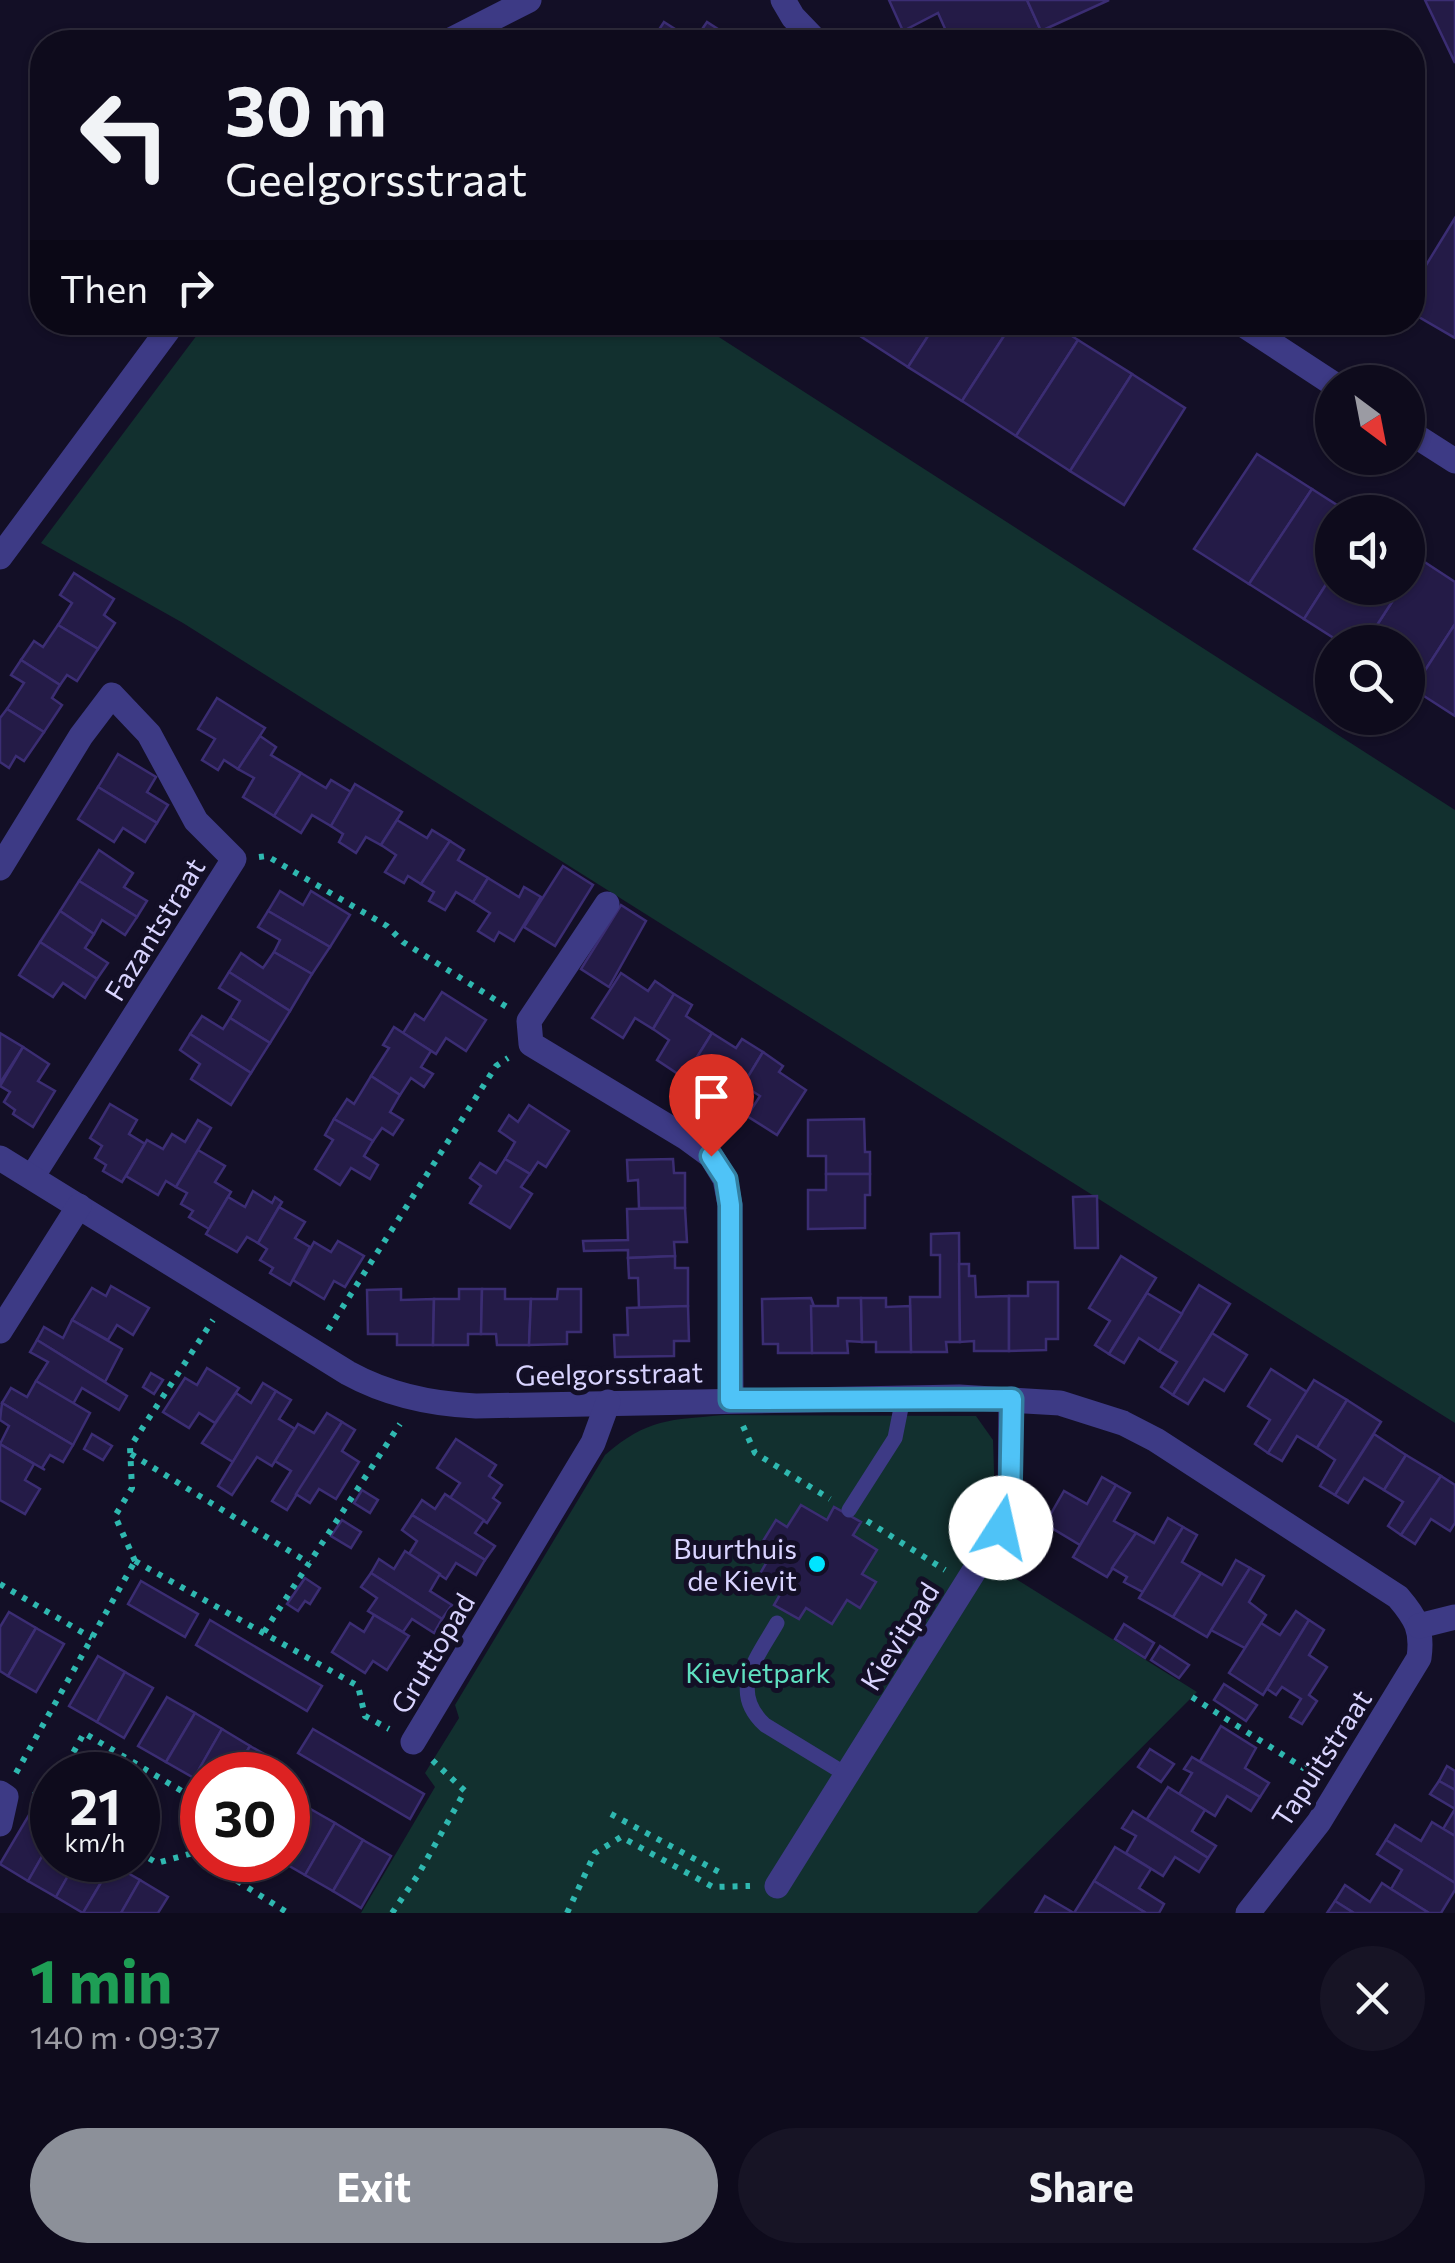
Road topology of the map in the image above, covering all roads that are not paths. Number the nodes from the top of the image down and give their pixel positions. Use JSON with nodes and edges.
{"nodes":[{"id":1,"x":529,"y":0,"type":"edge"},
{"id":2,"x":783,"y":0,"type":"edge"},
{"id":3,"x":470,"y":30,"type":"edge"},
{"id":4,"x":805,"y":30,"type":"edge"},
{"id":5,"x":164,"y":335,"type":"edge"},
{"id":6,"x":1258,"y":335,"type":"edge"},
{"id":7,"x":1315,"y":372,"type":"edge"},
{"id":8,"x":1425,"y":442,"type":"edge"},
{"id":9,"x":1455,"y":462,"type":"edge"},
{"id":10,"x":0,"y":556,"type":"edge"},
{"id":11,"x":0,"y":868,"type":"edge"},
{"id":12,"x":606,"y":904,"type":"dead end"},
{"id":13,"x":0,"y":1158,"type":"edge"},
{"id":14,"x":32,"y":1178,"type":"junction"},
{"id":15,"x":78,"y":1206,"type":"junction"},
{"id":16,"x":0,"y":1330,"type":"edge"},
{"id":17,"x":903,"y":1398,"type":"junction"},
{"id":18,"x":1012,"y":1399,"type":"junction"},
{"id":19,"x":730,"y":1400,"type":"junction"},
{"id":20,"x":608,"y":1402,"type":"junction"},
{"id":21,"x":849,"y":1510,"type":"dead end"},
{"id":22,"x":1455,"y":1618,"type":"edge"},
{"id":23,"x":777,"y":1624,"type":"dead end"},
{"id":24,"x":1419,"y":1626,"type":"junction"},
{"id":25,"x":413,"y":1742,"type":"road end"},
{"id":26,"x":847,"y":1776,"type":"junction"},
{"id":27,"x":3,"y":1795,"type":"edge"},
{"id":28,"x":0,"y":1824,"type":"edge"},
{"id":29,"x":777,"y":1886,"type":"road end"},
{"id":30,"x":1248,"y":1913,"type":"edge"}],
"edges":[{"from":1,"to":3,"type":"street"},
{"from":2,"to":4,"type":"street"},
{"from":5,"to":10,"type":"street"},
{"from":6,"to":7,"type":"street"},
{"from":8,"to":9,"type":"street"},
{"from":11,"to":14,"type":"street","name":"Fazantstraat"},
{"from":12,"to":19,"type":"street"},
{"from":13,"to":14,"type":"street","name":"Geelgorsstraat"},
{"from":14,"to":15,"type":"street","name":"Geelgorsstraat"},
{"from":15,"to":16,"type":"street"},
{"from":15,"to":20,"type":"street","name":"Geelgorsstraat"},
{"from":17,"to":18,"type":"street","name":"Geelgorsstraat"},
{"from":17,"to":19,"type":"street","name":"Geelgorsstraat"},
{"from":17,"to":21,"type":"lane"},
{"from":18,"to":24,"type":"street","name":"Geelgorsstraat"},
{"from":18,"to":26,"type":"street","name":"Kievitpad"},
{"from":19,"to":20,"type":"street","name":"Geelgorsstraat"},
{"from":20,"to":25,"type":"street","name":"Gruttopad"},
{"from":22,"to":24,"type":"street"},
{"from":23,"to":26,"type":"lane"},
{"from":24,"to":30,"type":"street","name":"Tapuitstraat"},
{"from":26,"to":29,"type":"street","name":"Kievitpad"},
{"from":27,"to":28,"type":"street"}]}
